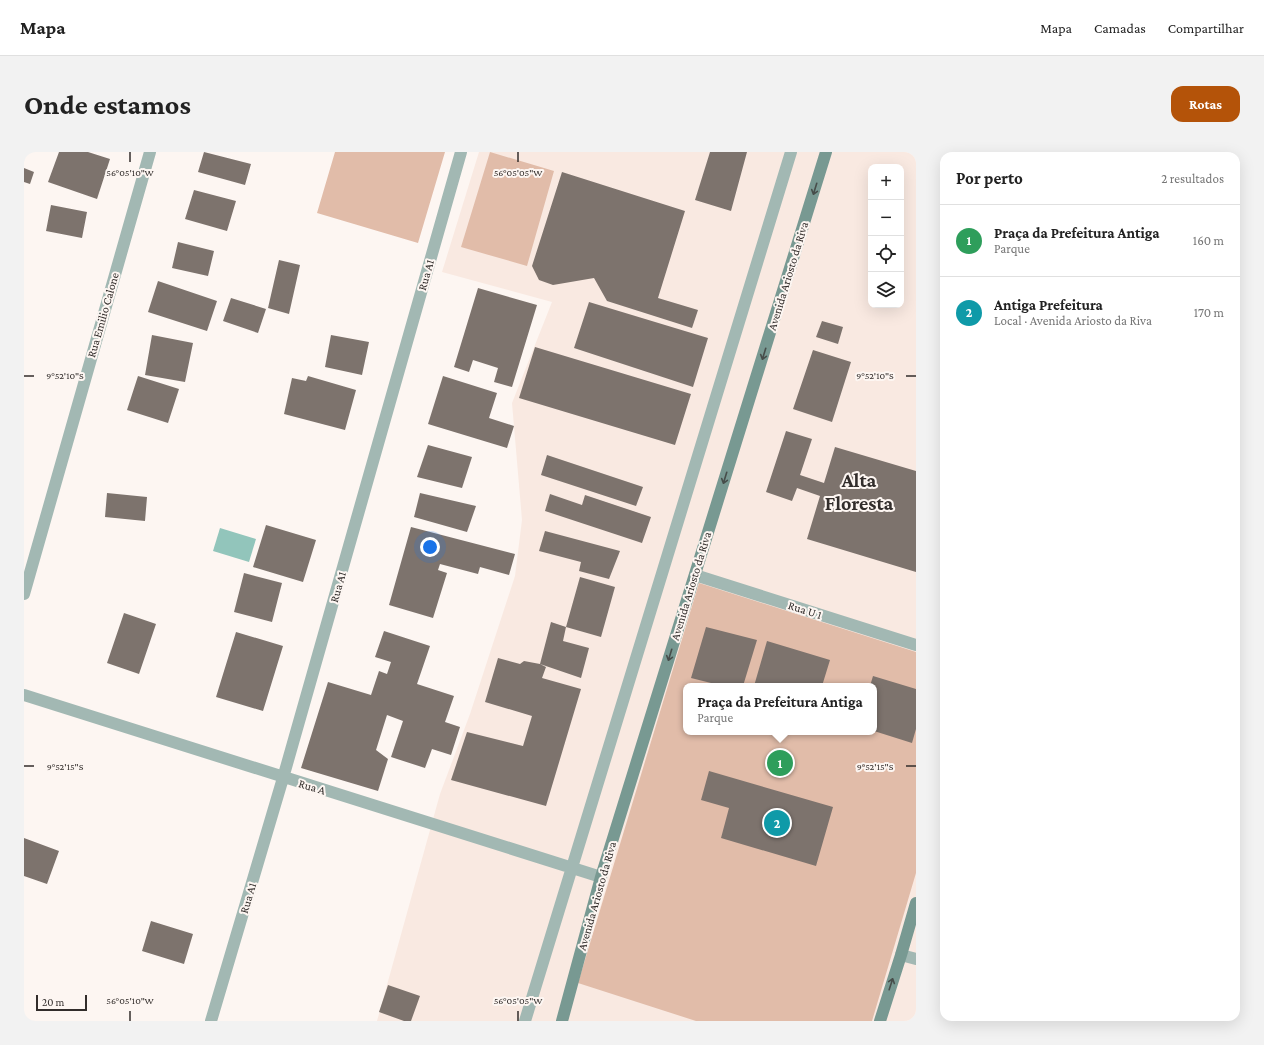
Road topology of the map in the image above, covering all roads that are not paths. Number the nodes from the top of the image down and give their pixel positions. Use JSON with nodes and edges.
{"nodes":[{"id":1,"x":150,"y":152,"type":"edge"},
{"id":2,"x":461,"y":152,"type":"edge"},
{"id":3,"x":791,"y":152,"type":"edge"},
{"id":4,"x":826,"y":152,"type":"edge"},
{"id":5,"x":695,"y":575,"type":"junction"},
{"id":6,"x":24,"y":594,"type":"edge"},
{"id":7,"x":916,"y":645,"type":"edge"},
{"id":8,"x":24,"y":695,"type":"edge"},
{"id":9,"x":284,"y":778,"type":"junction"},
{"id":10,"x":572,"y":868,"type":"junction"},
{"id":11,"x":601,"y":877,"type":"junction"},
{"id":12,"x":916,"y":903,"type":"edge"},
{"id":13,"x":901,"y":955,"type":"junction"},
{"id":14,"x":916,"y":959,"type":"edge"},
{"id":15,"x":211,"y":1021,"type":"edge"},
{"id":16,"x":525,"y":1021,"type":"edge"},
{"id":17,"x":562,"y":1021,"type":"edge"},
{"id":18,"x":880,"y":1021,"type":"edge"}],
"edges":[{"from":1,"to":6,"type":"street","name":"Rua Emilio Calone"},
{"from":2,"to":9,"type":"street","name":"Rua A1"},
{"from":3,"to":10,"type":"street"},
{"from":4,"to":5,"type":"street","name":"Avenida Ariosto da Riva","one_way":true},
{"from":5,"to":7,"type":"street","name":"Rua U 1"},
{"from":5,"to":11,"type":"street","name":"Avenida Ariosto da Riva","one_way":true},
{"from":8,"to":9,"type":"street","name":"Rua A"},
{"from":9,"to":10,"type":"street","name":"Rua A"},
{"from":9,"to":15,"type":"street","name":"Rua A1"},
{"from":10,"to":11,"type":"street","name":"Rua A"},
{"from":10,"to":16,"type":"street"},
{"from":11,"to":17,"type":"street","name":"Avenida Ariosto da Riva"},
{"from":12,"to":13,"type":"street"},
{"from":13,"to":14,"type":"street"},
{"from":18,"to":13,"type":"street","one_way":true}]}
